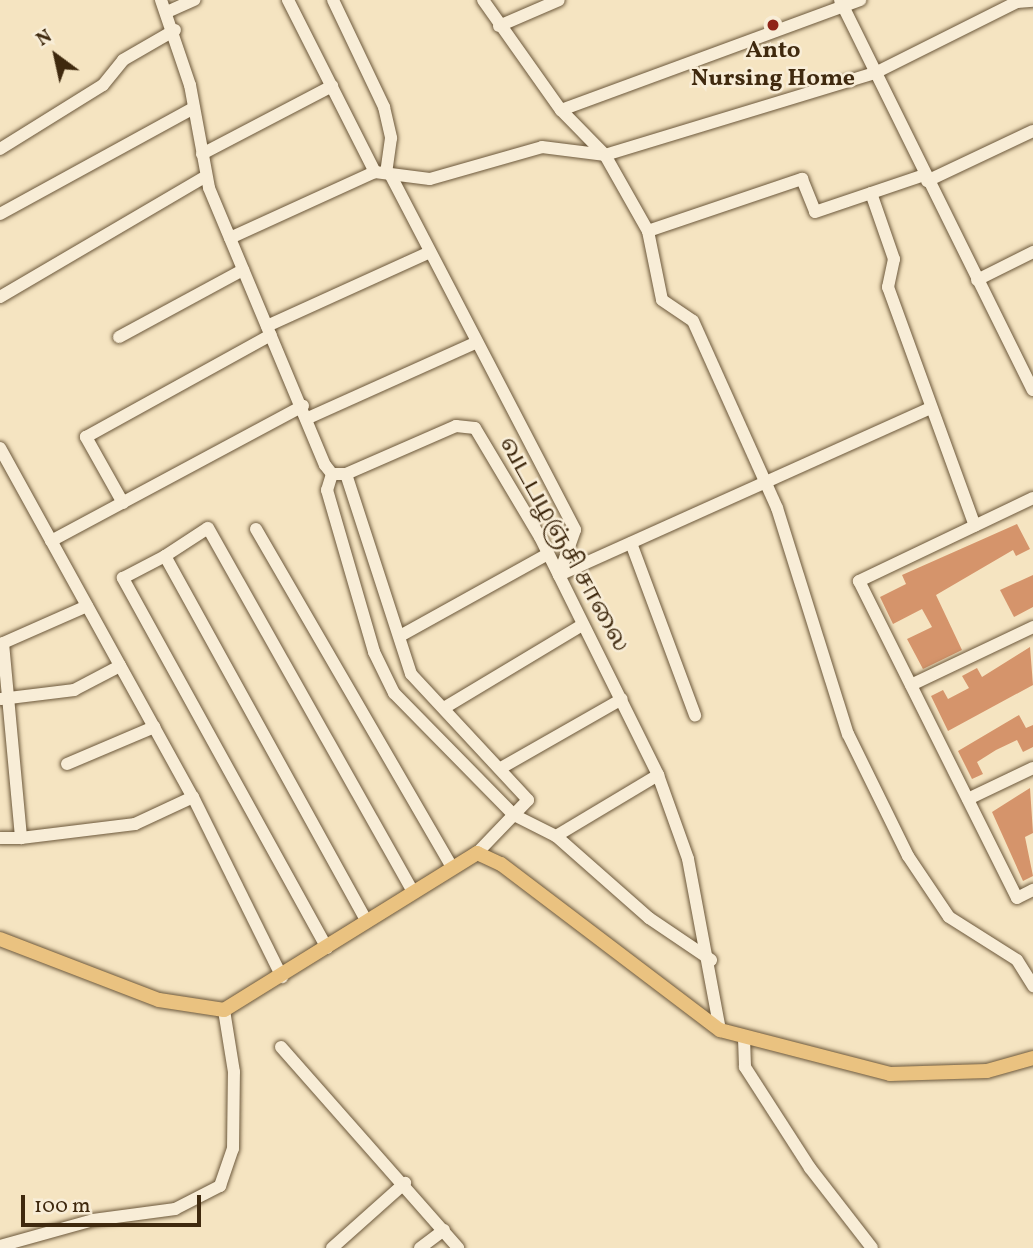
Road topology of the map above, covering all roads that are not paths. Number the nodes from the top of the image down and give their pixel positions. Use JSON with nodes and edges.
{"nodes":[{"id":1,"x":161,"y":0,"type":"edge"},
{"id":2,"x":194,"y":0,"type":"edge"},
{"id":3,"x":288,"y":0,"type":"edge"},
{"id":4,"x":333,"y":0,"type":"edge"},
{"id":5,"x":484,"y":0,"type":"edge"},
{"id":6,"x":559,"y":0,"type":"edge"},
{"id":7,"x":860,"y":0,"type":"edge"},
{"id":8,"x":1033,"y":1,"type":"edge"},
{"id":9,"x":842,"y":3,"type":"edge"},
{"id":10,"x":167,"y":12,"type":"junction"},
{"id":11,"x":499,"y":26,"type":"junction"},
{"id":12,"x":175,"y":30,"type":"junction"},
{"id":13,"x":875,"y":73,"type":"junction"},
{"id":14,"x":332,"y":86,"type":"junction"},
{"id":15,"x":194,"y":108,"type":"junction"},
{"id":16,"x":561,"y":110,"type":"junction"},
{"id":17,"x":1033,"y":131,"type":"edge"},
{"id":18,"x":0,"y":149,"type":"edge"},
{"id":19,"x":202,"y":155,"type":"junction"},
{"id":20,"x":605,"y":155,"type":"junction"},
{"id":21,"x":384,"y":173,"type":"junction"},
{"id":22,"x":206,"y":176,"type":"junction"},
{"id":23,"x":925,"y":178,"type":"junction"},
{"id":24,"x":871,"y":193,"type":"junction"},
{"id":25,"x":0,"y":214,"type":"edge"},
{"id":26,"x":648,"y":231,"type":"junction"},
{"id":27,"x":229,"y":238,"type":"junction"},
{"id":28,"x":430,"y":252,"type":"junction"},
{"id":29,"x":1033,"y":252,"type":"edge"},
{"id":30,"x":243,"y":270,"type":"junction"},
{"id":31,"x":977,"y":279,"type":"junction"},
{"id":32,"x":0,"y":297,"type":"edge"},
{"id":33,"x":269,"y":331,"type":"junction"},
{"id":34,"x":119,"y":337,"type":"dead end"},
{"id":35,"x":477,"y":342,"type":"junction"},
{"id":36,"x":1030,"y":375,"type":"edge"},
{"id":37,"x":1033,"y":390,"type":"edge"},
{"id":38,"x":931,"y":408,"type":"junction"},
{"id":39,"x":305,"y":412,"type":"junction"},
{"id":40,"x":0,"y":448,"type":"edge"},
{"id":41,"x":332,"y":474,"type":"junction"},
{"id":42,"x":346,"y":474,"type":"junction"},
{"id":43,"x":766,"y":483,"type":"junction"},
{"id":44,"x":1033,"y":498,"type":"edge"},
{"id":45,"x":122,"y":503,"type":"junction"},
{"id":46,"x":975,"y":526,"type":"junction"},
{"id":47,"x":256,"y":528,"type":"dead end"},
{"id":48,"x":51,"y":541,"type":"junction"},
{"id":49,"x":631,"y":543,"type":"junction"},
{"id":50,"x":548,"y":554,"type":"junction"},
{"id":51,"x":165,"y":556,"type":"junction"},
{"id":52,"x":559,"y":575,"type":"junction"},
{"id":53,"x":87,"y":606,"type":"junction"},
{"id":54,"x":582,"y":625,"type":"junction"},
{"id":55,"x":1033,"y":627,"type":"edge"},
{"id":56,"x":400,"y":636,"type":"junction"},
{"id":57,"x":120,"y":666,"type":"junction"},
{"id":58,"x":911,"y":685,"type":"junction"},
{"id":59,"x":4,"y":699,"type":"edge"},
{"id":60,"x":622,"y":699,"type":"junction"},
{"id":61,"x":444,"y":708,"type":"junction"},
{"id":62,"x":695,"y":715,"type":"dead end"},
{"id":63,"x":154,"y":727,"type":"junction"},
{"id":64,"x":6,"y":754,"type":"edge"},
{"id":65,"x":67,"y":764,"type":"dead end"},
{"id":66,"x":501,"y":768,"type":"junction"},
{"id":67,"x":1033,"y":768,"type":"edge"},
{"id":68,"x":657,"y":775,"type":"junction"},
{"id":69,"x":193,"y":797,"type":"junction"},
{"id":70,"x":968,"y":799,"type":"junction"},
{"id":71,"x":514,"y":815,"type":"junction"},
{"id":72,"x":556,"y":836,"type":"junction"},
{"id":73,"x":0,"y":838,"type":"edge"},
{"id":74,"x":21,"y":838,"type":"junction"},
{"id":75,"x":477,"y":853,"type":"junction"},
{"id":76,"x":451,"y":865,"type":"junction"},
{"id":77,"x":411,"y":889,"type":"junction"},
{"id":78,"x":1033,"y":890,"type":"edge"},
{"id":79,"x":366,"y":922,"type":"junction"},
{"id":80,"x":0,"y":939,"type":"edge"},
{"id":81,"x":327,"y":948,"type":"junction"},
{"id":82,"x":711,"y":960,"type":"junction"},
{"id":83,"x":282,"y":978,"type":"junction"},
{"id":84,"x":1033,"y":986,"type":"edge"},
{"id":85,"x":223,"y":1010,"type":"junction"},
{"id":86,"x":720,"y":1030,"type":"junction"},
{"id":87,"x":744,"y":1038,"type":"junction"},
{"id":88,"x":281,"y":1047,"type":"dead end"},
{"id":89,"x":1033,"y":1058,"type":"edge"},
{"id":90,"x":405,"y":1184,"type":"junction"},
{"id":91,"x":444,"y":1230,"type":"junction"},
{"id":92,"x":0,"y":1245,"type":"edge"},
{"id":93,"x":332,"y":1248,"type":"edge"},
{"id":94,"x":420,"y":1248,"type":"edge"},
{"id":95,"x":458,"y":1248,"type":"edge"},
{"id":96,"x":872,"y":1248,"type":"edge"}],
"edges":[{"from":1,"to":10,"type":"street"},
{"from":2,"to":10,"type":"street"},
{"from":3,"to":14,"type":"street"},
{"from":4,"to":21,"type":"street"},
{"from":5,"to":11,"type":"street"},
{"from":6,"to":11,"type":"street"},
{"from":7,"to":9,"type":"street"},
{"from":8,"to":13,"type":"street"},
{"from":9,"to":13,"type":"street"},
{"from":9,"to":16,"type":"street"},
{"from":10,"to":12,"type":"street"},
{"from":11,"to":16,"type":"street"},
{"from":12,"to":15,"type":"street"},
{"from":12,"to":18,"type":"street"},
{"from":13,"to":20,"type":"street"},
{"from":13,"to":23,"type":"street"},
{"from":14,"to":19,"type":"street"},
{"from":14,"to":21,"type":"street"},
{"from":15,"to":19,"type":"street"},
{"from":15,"to":25,"type":"street"},
{"from":16,"to":20,"type":"street"},
{"from":17,"to":23,"type":"street"},
{"from":19,"to":22,"type":"street"},
{"from":20,"to":21,"type":"street"},
{"from":20,"to":26,"type":"street"},
{"from":21,"to":27,"type":"street"},
{"from":21,"to":28,"type":"street"},
{"from":22,"to":27,"type":"street"},
{"from":22,"to":32,"type":"street"},
{"from":23,"to":24,"type":"street"},
{"from":23,"to":31,"type":"street"},
{"from":24,"to":26,"type":"street"},
{"from":24,"to":38,"type":"street"},
{"from":26,"to":43,"type":"street"},
{"from":27,"to":30,"type":"street"},
{"from":28,"to":33,"type":"street"},
{"from":28,"to":35,"type":"street"},
{"from":29,"to":31,"type":"street"},
{"from":30,"to":33,"type":"street"},
{"from":30,"to":34,"type":"street"},
{"from":31,"to":36,"type":"street"},
{"from":33,"to":39,"type":"street"},
{"from":33,"to":45,"type":"street"},
{"from":35,"to":39,"type":"street"},
{"from":35,"to":52,"type":"street"},
{"from":36,"to":37,"type":"street"},
{"from":38,"to":43,"type":"street"},
{"from":38,"to":46,"type":"street"},
{"from":39,"to":41,"type":"street"},
{"from":39,"to":45,"type":"street"},
{"from":40,"to":48,"type":"street"},
{"from":41,"to":42,"type":"street","name":"வடபழஞ்சி சாலை"},
{"from":41,"to":71,"type":"street"},
{"from":42,"to":50,"type":"street","name":"வடபழஞ்சி சாலை"},
{"from":42,"to":56,"type":"street"},
{"from":43,"to":49,"type":"street"},
{"from":43,"to":84,"type":"street"},
{"from":44,"to":46,"type":"street"},
{"from":45,"to":48,"type":"street"},
{"from":46,"to":58,"type":"street"},
{"from":47,"to":76,"type":"street"},
{"from":48,"to":53,"type":"street"},
{"from":49,"to":52,"type":"street"},
{"from":49,"to":62,"type":"street"},
{"from":50,"to":52,"type":"street","name":"வடபழஞ்சி சாலை"},
{"from":50,"to":56,"type":"street"},
{"from":51,"to":77,"type":"street"},
{"from":51,"to":79,"type":"street"},
{"from":51,"to":81,"type":"street"},
{"from":52,"to":54,"type":"street","name":"வடபழஞ்சி சாலை"},
{"from":53,"to":57,"type":"street"},
{"from":53,"to":59,"type":"street"},
{"from":54,"to":60,"type":"street","name":"வடபழஞ்சி சாலை"},
{"from":54,"to":61,"type":"street"},
{"from":55,"to":58,"type":"street"},
{"from":56,"to":61,"type":"street"},
{"from":57,"to":59,"type":"street"},
{"from":57,"to":63,"type":"street"},
{"from":58,"to":70,"type":"street"},
{"from":59,"to":64,"type":"street"},
{"from":60,"to":66,"type":"street"},
{"from":60,"to":68,"type":"street","name":"வடபழஞ்சி சாலை"},
{"from":61,"to":66,"type":"street"},
{"from":63,"to":65,"type":"street"},
{"from":63,"to":69,"type":"street"},
{"from":64,"to":74,"type":"street"},
{"from":66,"to":71,"type":"street"},
{"from":67,"to":70,"type":"street"},
{"from":68,"to":72,"type":"street"},
{"from":68,"to":82,"type":"street","name":"வடபழஞ்சி சாலை"},
{"from":69,"to":74,"type":"street"},
{"from":69,"to":83,"type":"street"},
{"from":70,"to":78,"type":"street"},
{"from":71,"to":72,"type":"street"},
{"from":71,"to":75,"type":"street"},
{"from":72,"to":82,"type":"street"},
{"from":73,"to":74,"type":"street"},
{"from":75,"to":76,"type":"main road"},
{"from":75,"to":86,"type":"main road"},
{"from":76,"to":77,"type":"main road"},
{"from":77,"to":79,"type":"main road"},
{"from":79,"to":81,"type":"main road"},
{"from":80,"to":85,"type":"main road"},
{"from":81,"to":83,"type":"main road"},
{"from":82,"to":86,"type":"street","name":"வடபழஞ்சி சாலை"},
{"from":83,"to":85,"type":"main road"},
{"from":85,"to":92,"type":"street"},
{"from":86,"to":87,"type":"main road"},
{"from":87,"to":89,"type":"main road"},
{"from":87,"to":96,"type":"street"},
{"from":88,"to":90,"type":"street"},
{"from":90,"to":91,"type":"street"},
{"from":90,"to":93,"type":"street"},
{"from":91,"to":94,"type":"street"},
{"from":91,"to":95,"type":"street"}]}
